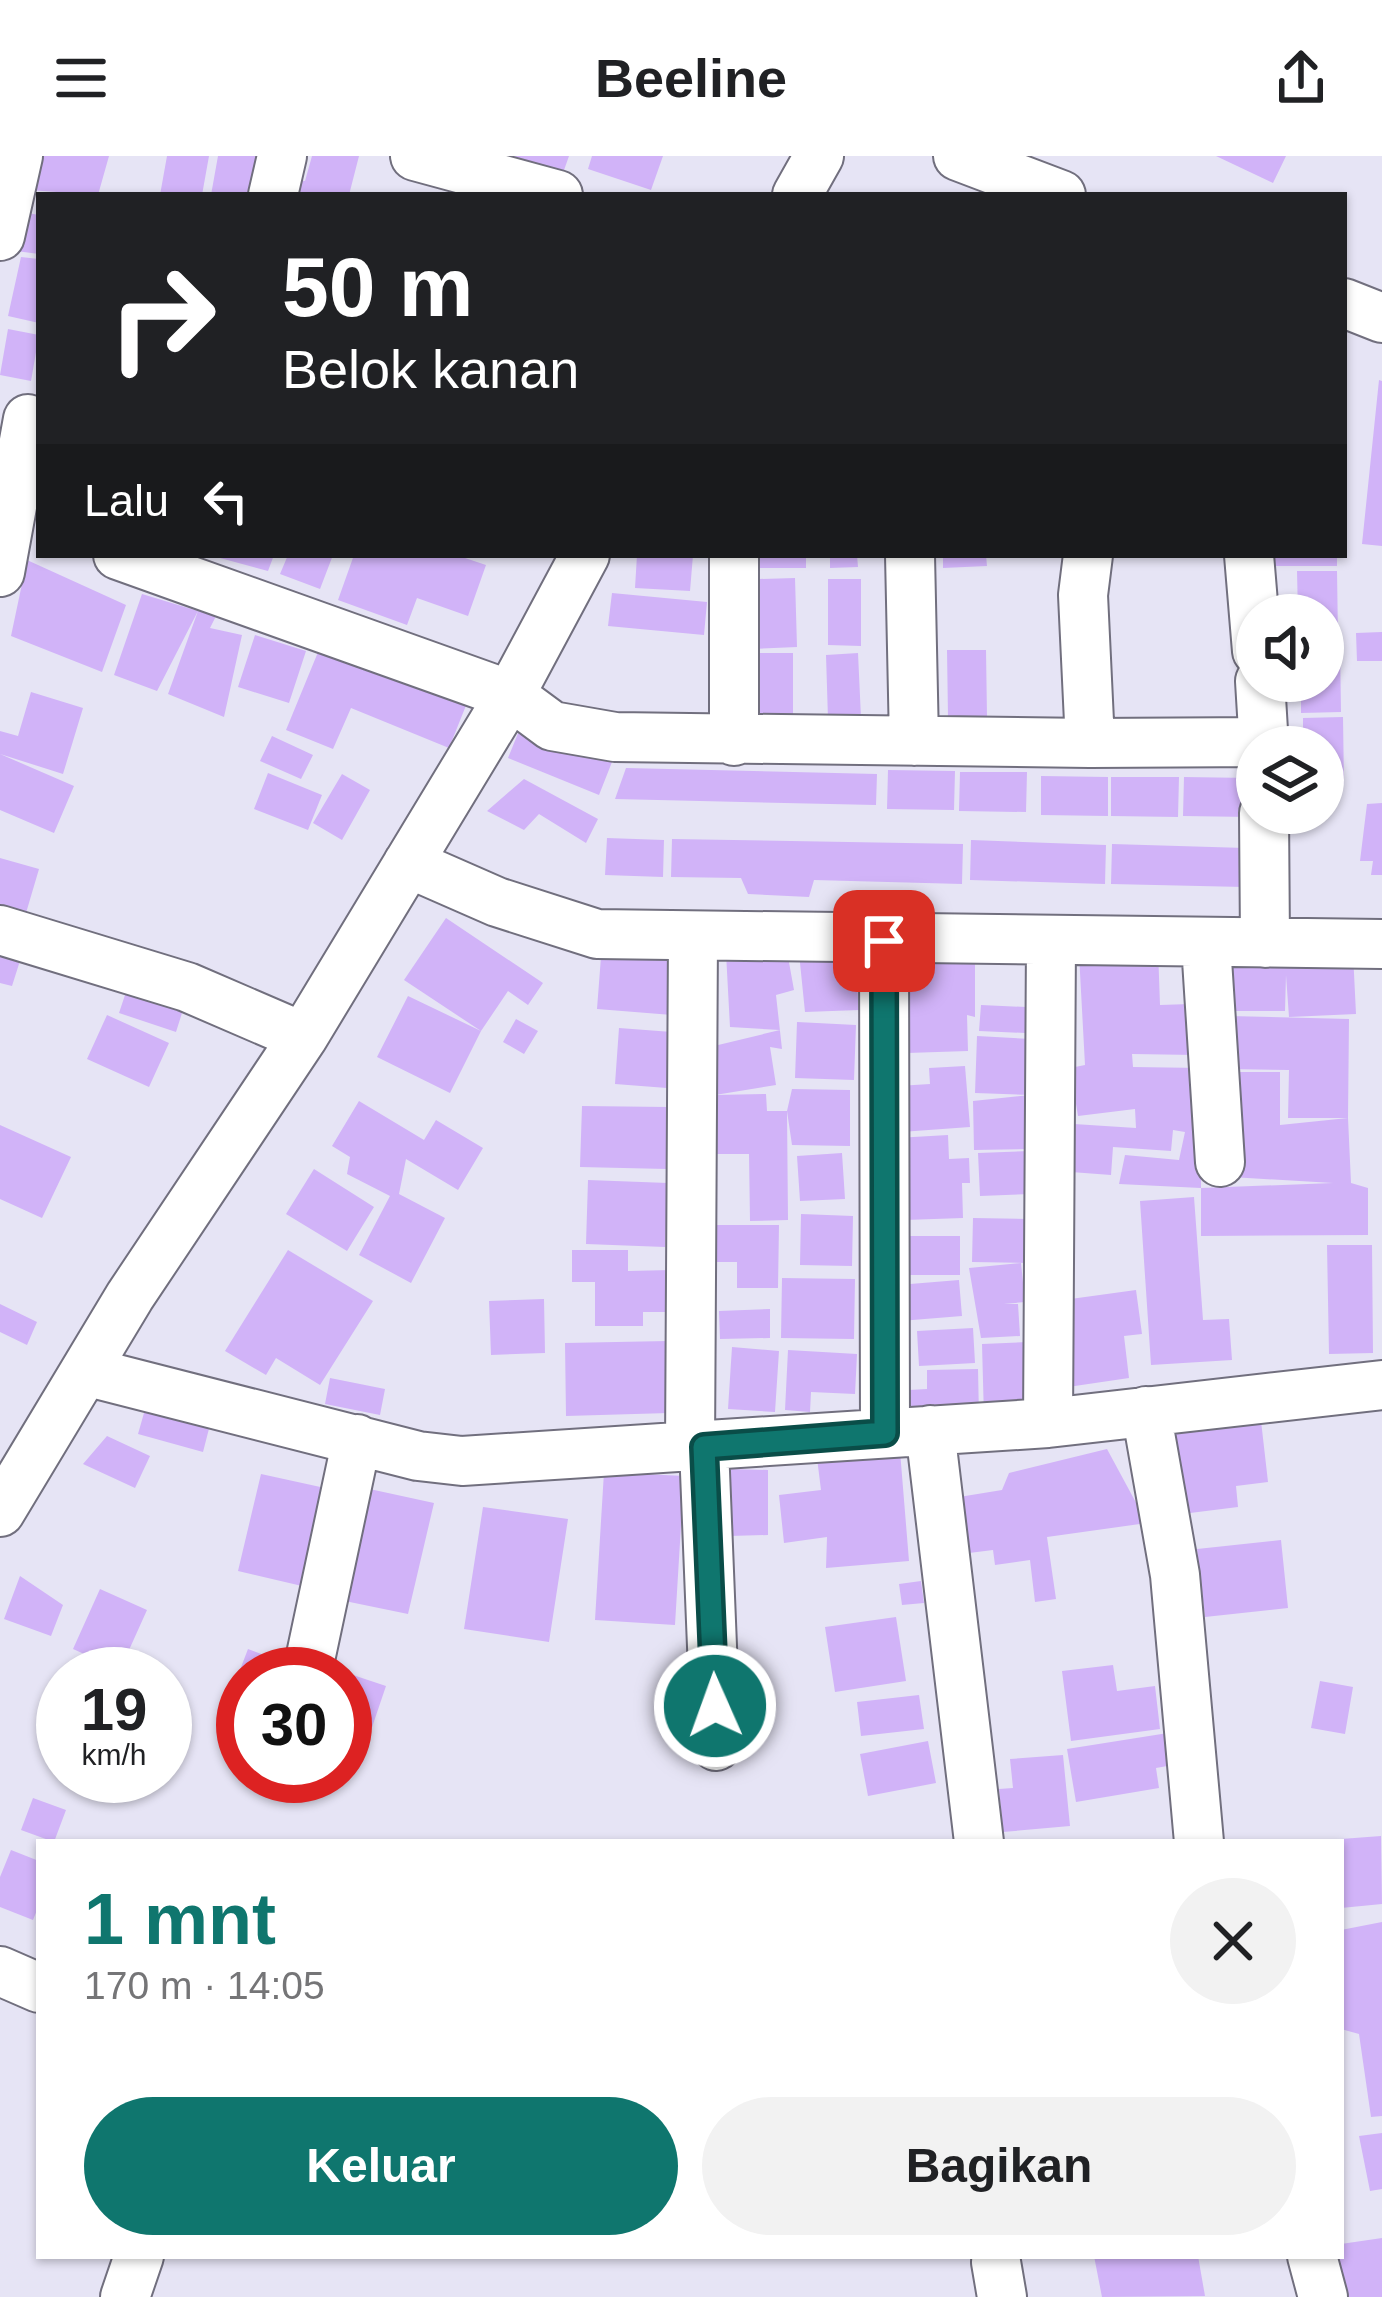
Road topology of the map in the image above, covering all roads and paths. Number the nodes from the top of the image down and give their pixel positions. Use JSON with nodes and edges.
{"nodes":[{"id":1,"x":18,"y":156,"type":"edge"},
{"id":2,"x":282,"y":156,"type":"edge"},
{"id":3,"x":415,"y":156,"type":"edge"},
{"id":4,"x":819,"y":156,"type":"edge"},
{"id":5,"x":958,"y":156,"type":"edge"},
{"id":6,"x":275,"y":192,"type":"edge"},
{"id":7,"x":547,"y":192,"type":"edge"},
{"id":8,"x":799,"y":192,"type":"edge"},
{"id":9,"x":1052,"y":192,"type":"edge"},
{"id":10,"x":0,"y":236,"type":"edge"},
{"id":11,"x":1347,"y":304,"type":"edge"},
{"id":12,"x":1382,"y":318,"type":"edge"},
{"id":13,"x":22,"y":417,"type":"edge"},
{"id":14,"x":24,"y":521,"type":"edge"},
{"id":15,"x":126,"y":558,"type":"edge"},
{"id":16,"x":584,"y":558,"type":"edge"},
{"id":17,"x":734,"y":558,"type":"edge"},
{"id":18,"x":910,"y":558,"type":"edge"},
{"id":19,"x":1088,"y":558,"type":"edge"},
{"id":20,"x":1249,"y":558,"type":"edge"},
{"id":21,"x":0,"y":572,"type":"edge"},
{"id":22,"x":1252,"y":594,"type":"edge"},
{"id":23,"x":510,"y":695,"type":"junction"},
{"id":24,"x":734,"y":741,"type":"junction"},
{"id":25,"x":914,"y":741,"type":"junction"},
{"id":26,"x":1090,"y":743,"type":"junction"},
{"id":27,"x":1236,"y":745,"type":"edge"},
{"id":28,"x":1264,"y":834,"type":"edge"},
{"id":29,"x":408,"y":863,"type":"junction"},
{"id":30,"x":0,"y":930,"type":"edge"},
{"id":31,"x":693,"y":936,"type":"junction"},
{"id":32,"x":884,"y":941,"type":"junction"},
{"id":33,"x":1051,"y":942,"type":"junction"},
{"id":34,"x":1265,"y":943,"type":"junction"},
{"id":35,"x":1206,"y":944,"type":"junction"},
{"id":36,"x":1382,"y":944,"type":"edge"},
{"id":37,"x":303,"y":1037,"type":"junction"},
{"id":38,"x":1220,"y":1162,"type":"dead end"},
{"id":39,"x":85,"y":1371,"type":"junction"},
{"id":40,"x":1382,"y":1385,"type":"edge"},
{"id":41,"x":1146,"y":1412,"type":"junction"},
{"id":42,"x":1048,"y":1423,"type":"junction"},
{"id":43,"x":908,"y":1432,"type":"junction"},
{"id":44,"x":357,"y":1439,"type":"junction"},
{"id":45,"x":697,"y":1448,"type":"junction"},
{"id":46,"x":0,"y":1511,"type":"edge"},
{"id":47,"x":313,"y":1647,"type":"edge"},
{"id":48,"x":716,"y":1746,"type":"dead end"},
{"id":49,"x":978,"y":1839,"type":"edge"},
{"id":50,"x":1199,"y":1839,"type":"edge"},
{"id":51,"x":0,"y":1971,"type":"edge"},
{"id":52,"x":36,"y":1987,"type":"edge"},
{"id":53,"x":138,"y":2259,"type":"edge"},
{"id":54,"x":1313,"y":2259,"type":"edge"},
{"id":55,"x":125,"y":2297,"type":"edge"},
{"id":56,"x":1323,"y":2297,"type":"edge"}],
"edges":[{"from":1,"to":10,"type":"street"},
{"from":2,"to":6,"type":"street"},
{"from":3,"to":7,"type":"street"},
{"from":4,"to":8,"type":"street"},
{"from":5,"to":9,"type":"street"},
{"from":11,"to":12,"type":"street"},
{"from":13,"to":14,"type":"street"},
{"from":14,"to":21,"type":"street"},
{"from":15,"to":23,"type":"street"},
{"from":16,"to":23,"type":"street"},
{"from":17,"to":24,"type":"street"},
{"from":18,"to":25,"type":"street"},
{"from":19,"to":26,"type":"street"},
{"from":20,"to":22,"type":"street"},
{"from":23,"to":24,"type":"street"},
{"from":23,"to":29,"type":"street"},
{"from":24,"to":25,"type":"street"},
{"from":25,"to":26,"type":"street"},
{"from":26,"to":27,"type":"street"},
{"from":28,"to":34,"type":"street"},
{"from":29,"to":31,"type":"street"},
{"from":29,"to":37,"type":"street"},
{"from":30,"to":37,"type":"street"},
{"from":31,"to":32,"type":"street"},
{"from":31,"to":45,"type":"street"},
{"from":32,"to":33,"type":"street"},
{"from":32,"to":43,"type":"street"},
{"from":33,"to":35,"type":"street"},
{"from":33,"to":42,"type":"street"},
{"from":34,"to":35,"type":"street"},
{"from":34,"to":36,"type":"street"},
{"from":35,"to":38,"type":"street"},
{"from":37,"to":39,"type":"street"},
{"from":39,"to":44,"type":"street"},
{"from":39,"to":46,"type":"street"},
{"from":40,"to":41,"type":"street"},
{"from":41,"to":42,"type":"street"},
{"from":41,"to":50,"type":"street"},
{"from":42,"to":43,"type":"street"},
{"from":43,"to":45,"type":"street"},
{"from":43,"to":49,"type":"street"},
{"from":44,"to":45,"type":"street"},
{"from":44,"to":47,"type":"street"},
{"from":45,"to":48,"type":"street"},
{"from":51,"to":52,"type":"street"},
{"from":53,"to":55,"type":"street"},
{"from":54,"to":56,"type":"street"}]}
